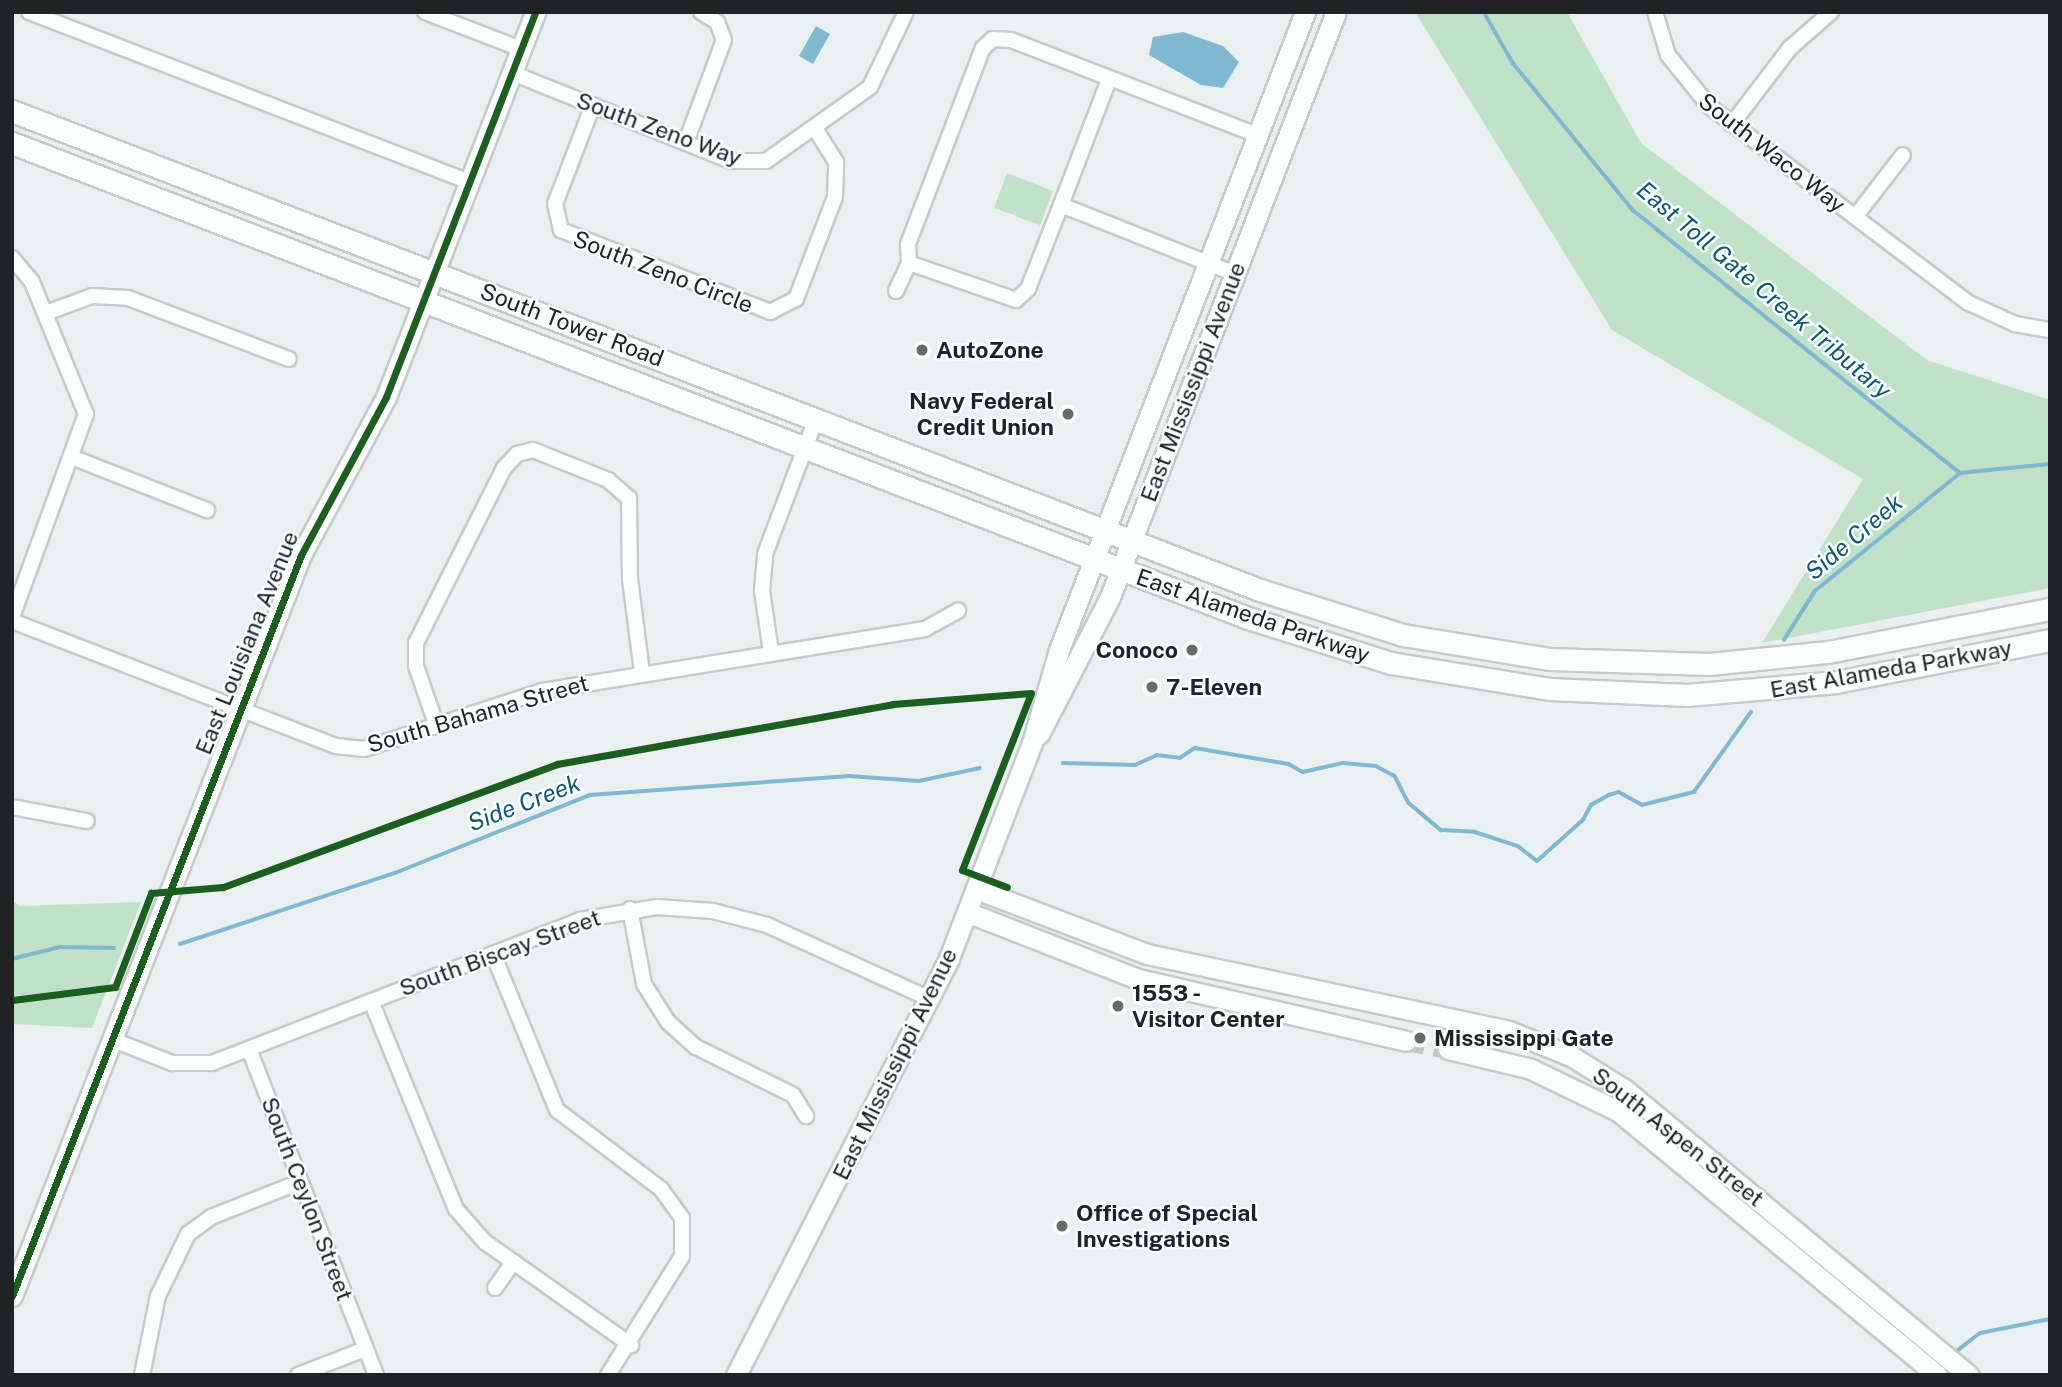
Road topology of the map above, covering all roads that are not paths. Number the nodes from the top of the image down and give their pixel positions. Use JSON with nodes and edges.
{"nodes":[{"id":1,"x":29,"y":12,"type":"edge"},
{"id":2,"x":425,"y":12,"type":"edge"},
{"id":3,"x":535,"y":12,"type":"edge"},
{"id":4,"x":701,"y":12,"type":"edge"},
{"id":5,"x":906,"y":12,"type":"edge"},
{"id":6,"x":1305,"y":12,"type":"edge"},
{"id":7,"x":1336,"y":12,"type":"edge"},
{"id":8,"x":1655,"y":12,"type":"edge"},
{"id":9,"x":1825,"y":14,"type":"edge"},
{"id":10,"x":521,"y":49,"type":"junction"},
{"id":11,"x":512,"y":73,"type":"junction"},
{"id":12,"x":1109,"y":79,"type":"junction"},
{"id":13,"x":593,"y":105,"type":"junction"},
{"id":14,"x":12,"y":111,"type":"edge"},
{"id":15,"x":1732,"y":124,"type":"junction"},
{"id":16,"x":815,"y":129,"type":"junction"},
{"id":17,"x":1257,"y":135,"type":"junction"},
{"id":18,"x":686,"y":142,"type":"junction"},
{"id":19,"x":12,"y":144,"type":"edge"},
{"id":20,"x":1903,"y":155,"type":"dead end"},
{"id":21,"x":470,"y":182,"type":"junction"},
{"id":22,"x":1061,"y":205,"type":"junction"},
{"id":23,"x":1855,"y":217,"type":"junction"},
{"id":24,"x":12,"y":258,"type":"edge"},
{"id":25,"x":909,"y":263,"type":"junction"},
{"id":26,"x":1208,"y":264,"type":"junction"},
{"id":27,"x":435,"y":273,"type":"junction"},
{"id":28,"x":1235,"y":274,"type":"junction"},
{"id":29,"x":896,"y":290,"type":"dead end"},
{"id":30,"x":424,"y":302,"type":"junction"},
{"id":31,"x":46,"y":313,"type":"junction"},
{"id":32,"x":2050,"y":330,"type":"edge"},
{"id":33,"x":289,"y":359,"type":"dead end"},
{"id":34,"x":816,"y":419,"type":"junction"},
{"id":35,"x":805,"y":448,"type":"junction"},
{"id":36,"x":74,"y":458,"type":"junction"},
{"id":37,"x":207,"y":510,"type":"dead end"},
{"id":38,"x":1105,"y":530,"type":"junction"},
{"id":39,"x":1132,"y":541,"type":"junction"},
{"id":40,"x":1094,"y":559,"type":"junction"},
{"id":41,"x":1121,"y":569,"type":"junction"},
{"id":42,"x":2050,"y":609,"type":"edge"},
{"id":43,"x":958,"y":611,"type":"dead end"},
{"id":44,"x":12,"y":619,"type":"edge"},
{"id":45,"x":2050,"y":640,"type":"edge"},
{"id":46,"x":1440,"y":642,"type":"junction"},
{"id":47,"x":1324,"y":645,"type":"junction"},
{"id":48,"x":771,"y":652,"type":"junction"},
{"id":49,"x":642,"y":673,"type":"junction"},
{"id":50,"x":239,"y":709,"type":"junction"},
{"id":51,"x":437,"y":727,"type":"junction"},
{"id":52,"x":1032,"y":743,"type":"junction"},
{"id":53,"x":12,"y":807,"type":"edge"},
{"id":54,"x":87,"y":821,"type":"dead end"},
{"id":55,"x":976,"y":889,"type":"junction"},
{"id":56,"x":630,"y":909,"type":"junction"},
{"id":57,"x":967,"y":912,"type":"junction"},
{"id":58,"x":493,"y":954,"type":"junction"},
{"id":59,"x":1198,"y":964,"type":"junction"},
{"id":60,"x":1239,"y":971,"type":"junction"},
{"id":61,"x":1191,"y":993,"type":"junction"},
{"id":62,"x":930,"y":999,"type":"junction"},
{"id":63,"x":371,"y":1001,"type":"junction"},
{"id":64,"x":1232,"y":1003,"type":"junction"},
{"id":65,"x":111,"y":1039,"type":"junction"},
{"id":66,"x":1406,"y":1041,"type":"tunnel mouth"},
{"id":67,"x":249,"y":1049,"type":"junction"},
{"id":68,"x":1448,"y":1049,"type":"tunnel mouth"},
{"id":69,"x":806,"y":1116,"type":"dead end"},
{"id":70,"x":300,"y":1182,"type":"junction"},
{"id":71,"x":513,"y":1262,"type":"junction"},
{"id":72,"x":495,"y":1288,"type":"dead end"},
{"id":73,"x":12,"y":1296,"type":"edge"},
{"id":74,"x":631,"y":1345,"type":"junction"},
{"id":75,"x":365,"y":1349,"type":"junction"},
{"id":76,"x":1932,"y":1370,"type":"edge"},
{"id":77,"x":1968,"y":1374,"type":"edge"},
{"id":78,"x":142,"y":1375,"type":"edge"},
{"id":79,"x":298,"y":1375,"type":"edge"},
{"id":80,"x":376,"y":1375,"type":"edge"},
{"id":81,"x":608,"y":1375,"type":"edge"},
{"id":82,"x":736,"y":1375,"type":"edge"}],
"edges":[{"from":1,"to":21,"type":"street"},
{"from":2,"to":10,"type":"street"},
{"from":3,"to":10,"type":"street","name":"East Louisiana Avenue"},
{"from":4,"to":18,"type":"street"},
{"from":5,"to":16,"type":"street","name":"South Zeno Way"},
{"from":6,"to":17,"type":"street","name":"East Mississippi Avenue"},
{"from":7,"to":28,"type":"street","name":"East Mississippi Avenue"},
{"from":8,"to":15,"type":"street","name":"South Waco Way"},
{"from":9,"to":15,"type":"street"},
{"from":10,"to":11,"type":"street","name":"East Louisiana Avenue"},
{"from":11,"to":13,"type":"street","name":"South Zeno Way"},
{"from":11,"to":21,"type":"street","name":"East Louisiana Avenue"},
{"from":12,"to":17,"type":"street"},
{"from":12,"to":22,"type":"street"},
{"from":12,"to":25,"type":"street"},
{"from":13,"to":16,"type":"street","name":"South Zeno Circle"},
{"from":13,"to":18,"type":"street","name":"South Zeno Way"},
{"from":14,"to":27,"type":"main road","name":"South Tower Road"},
{"from":15,"to":23,"type":"street","name":"South Waco Way"},
{"from":16,"to":18,"type":"street","name":"South Zeno Way"},
{"from":17,"to":26,"type":"street","name":"East Mississippi Avenue"},
{"from":19,"to":30,"type":"main road","name":"South Tower Road"},
{"from":20,"to":23,"type":"street","name":"South Waco Way"},
{"from":21,"to":27,"type":"street","name":"East Louisiana Avenue"},
{"from":22,"to":25,"type":"street"},
{"from":22,"to":26,"type":"street"},
{"from":23,"to":32,"type":"street","name":"South Waco Way"},
{"from":24,"to":31,"type":"street"},
{"from":25,"to":29,"type":"street"},
{"from":26,"to":28,"type":"street"},
{"from":26,"to":38,"type":"street","name":"East Mississippi Avenue"},
{"from":27,"to":30,"type":"street","name":"East Louisiana Avenue"},
{"from":27,"to":34,"type":"main road","name":"South Tower Road"},
{"from":28,"to":39,"type":"street","name":"East Mississippi Avenue"},
{"from":30,"to":35,"type":"main road","name":"South Tower Road"},
{"from":30,"to":50,"type":"street","name":"East Louisiana Avenue"},
{"from":31,"to":33,"type":"street"},
{"from":31,"to":36,"type":"street"},
{"from":34,"to":35,"type":"street"},
{"from":34,"to":38,"type":"main road","name":"South Tower Road"},
{"from":35,"to":40,"type":"main road","name":"South Tower Road"},
{"from":35,"to":48,"type":"street"},
{"from":36,"to":37,"type":"street"},
{"from":36,"to":44,"type":"street"},
{"from":38,"to":39,"type":"main road","name":"South Tower Road"},
{"from":38,"to":40,"type":"street","name":"East Mississippi Avenue"},
{"from":39,"to":41,"type":"street","name":"East Mississippi Avenue"},
{"from":39,"to":46,"type":"main road","name":"East Alameda Parkway"},
{"from":40,"to":41,"type":"main road","name":"South Tower Road"},
{"from":40,"to":52,"type":"street","name":"East Mississippi Avenue"},
{"from":41,"to":47,"type":"main road","name":"East Alameda Parkway"},
{"from":41,"to":52,"type":"street","name":"East Mississippi Avenue"},
{"from":42,"to":46,"type":"main road","name":"East Alameda Parkway"},
{"from":43,"to":48,"type":"street","name":"South Bahama Street"},
{"from":44,"to":50,"type":"street","name":"South Bahama Street"},
{"from":45,"to":47,"type":"main road","name":"East Alameda Parkway"},
{"from":46,"to":47,"type":"main road"},
{"from":48,"to":49,"type":"street","name":"South Bahama Street"},
{"from":49,"to":51,"type":"street","name":"South Bahama Street"},
{"from":49,"to":51,"type":"street"},
{"from":50,"to":51,"type":"street","name":"South Bahama Street"},
{"from":50,"to":65,"type":"street","name":"East Louisiana Avenue"},
{"from":52,"to":55,"type":"street","name":"East Mississippi Avenue"},
{"from":53,"to":54,"type":"street"},
{"from":55,"to":57,"type":"street","name":"East Mississippi Avenue"},
{"from":55,"to":59,"type":"street","name":"South Aspen Street"},
{"from":56,"to":58,"type":"street","name":"South Biscay Street"},
{"from":56,"to":62,"type":"street","name":"South Biscay Street"},
{"from":56,"to":69,"type":"street"},
{"from":57,"to":61,"type":"street"},
{"from":57,"to":62,"type":"street","name":"East Mississippi Avenue"},
{"from":58,"to":63,"type":"street","name":"South Biscay Street"},
{"from":58,"to":74,"type":"street"},
{"from":59,"to":60,"type":"street","name":"South Aspen Street"},
{"from":59,"to":61,"type":"street"},
{"from":60,"to":64,"type":"street"},
{"from":60,"to":77,"type":"street","name":"South Aspen Street"},
{"from":61,"to":64,"type":"street"},
{"from":62,"to":82,"type":"street","name":"East Mississippi Avenue"},
{"from":63,"to":67,"type":"street","name":"South Biscay Street"},
{"from":63,"to":71,"type":"street"},
{"from":64,"to":66,"type":"street"},
{"from":65,"to":67,"type":"street","name":"South Biscay Street"},
{"from":65,"to":73,"type":"street","name":"East Louisiana Avenue"},
{"from":67,"to":70,"type":"street","name":"South Ceylon Street"},
{"from":68,"to":76,"type":"street","name":"South Aspen Street"},
{"from":70,"to":75,"type":"street","name":"South Ceylon Street"},
{"from":70,"to":78,"type":"street"},
{"from":71,"to":72,"type":"street"},
{"from":71,"to":74,"type":"street"},
{"from":74,"to":81,"type":"street"},
{"from":75,"to":79,"type":"street"},
{"from":75,"to":80,"type":"street","name":"South Ceylon Street"}]}
